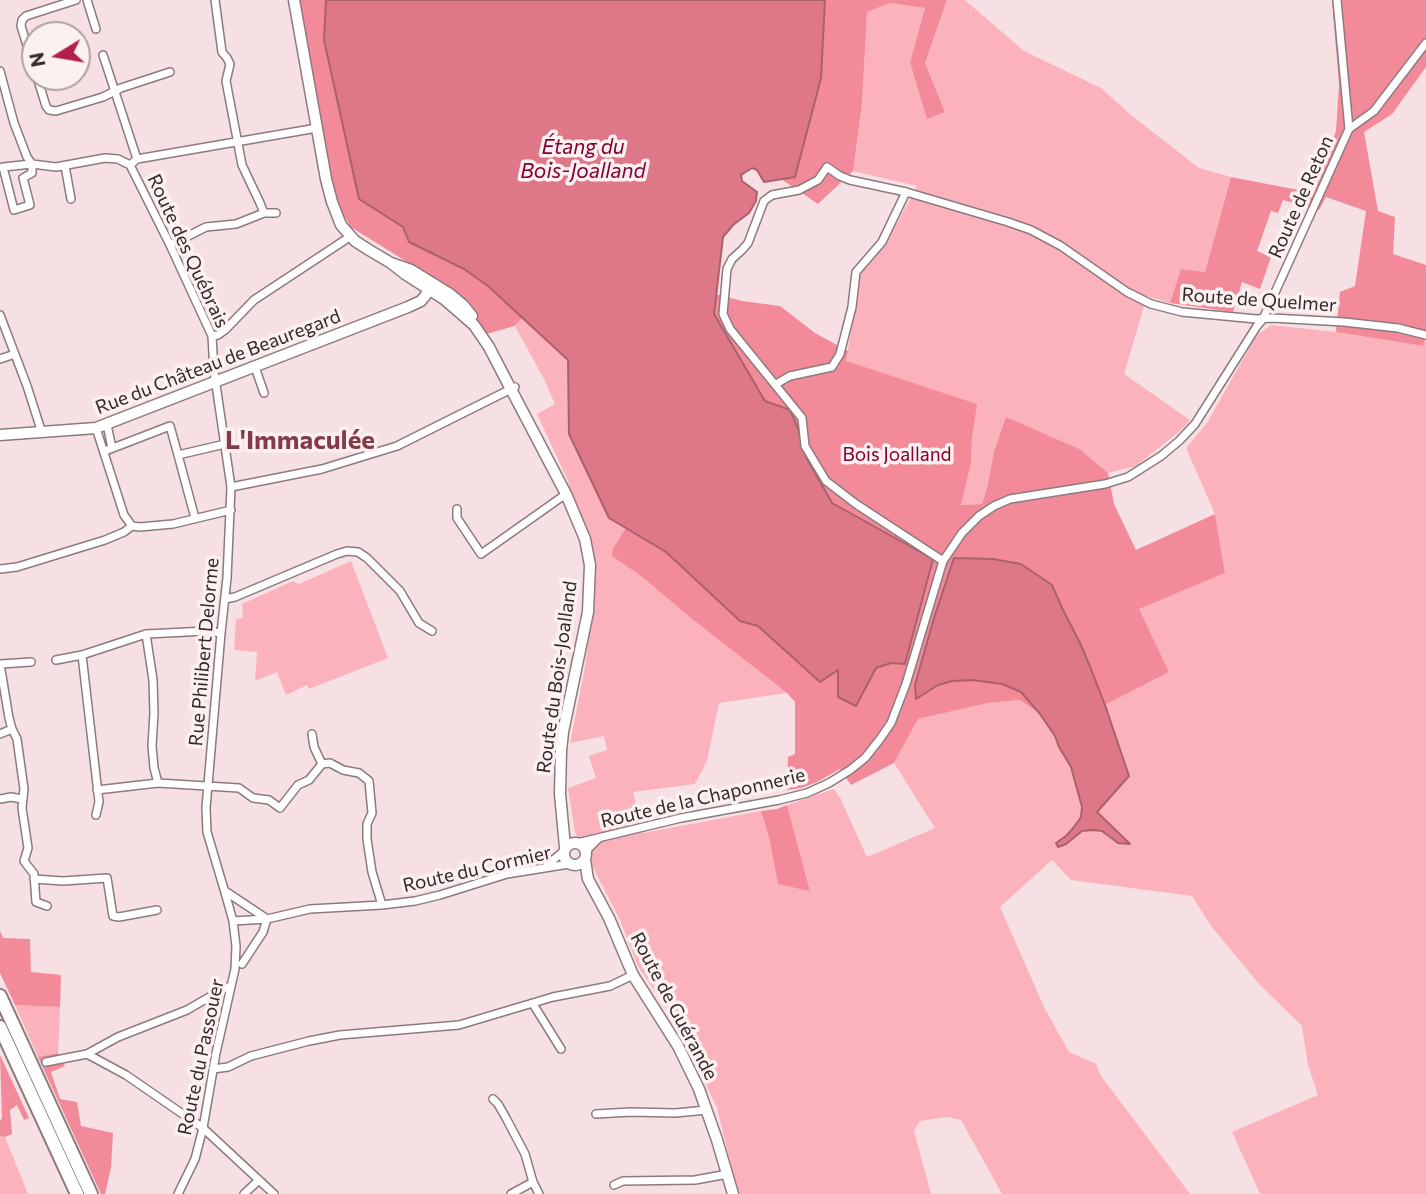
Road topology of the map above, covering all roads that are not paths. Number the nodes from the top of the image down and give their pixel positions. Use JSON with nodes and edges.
{"nodes":[{"id":1,"x":76,"y":0,"type":"edge"},
{"id":2,"x":87,"y":0,"type":"edge"},
{"id":3,"x":215,"y":0,"type":"edge"},
{"id":4,"x":294,"y":0,"type":"edge"},
{"id":5,"x":1337,"y":0,"type":"edge"},
{"id":6,"x":22,"y":21,"type":"edge"},
{"id":7,"x":96,"y":29,"type":"dead end"},
{"id":8,"x":1426,"y":43,"type":"edge"},
{"id":9,"x":103,"y":55,"type":"dead end"},
{"id":10,"x":0,"y":71,"type":"edge"},
{"id":11,"x":170,"y":72,"type":"dead end"},
{"id":12,"x":41,"y":91,"type":"edge"},
{"id":13,"x":115,"y":92,"type":"junction"},
{"id":14,"x":317,"y":128,"type":"junction"},
{"id":15,"x":1349,"y":129,"type":"junction"},
{"id":16,"x":237,"y":142,"type":"junction"},
{"id":17,"x":137,"y":159,"type":"junction"},
{"id":18,"x":32,"y":164,"type":"junction"},
{"id":19,"x":130,"y":165,"type":"junction"},
{"id":20,"x":65,"y":166,"type":"junction"},
{"id":21,"x":19,"y":167,"type":"junction"},
{"id":22,"x":2,"y":168,"type":"edge"},
{"id":23,"x":23,"y":178,"type":"junction"},
{"id":24,"x":906,"y":192,"type":"junction"},
{"id":25,"x":71,"y":199,"type":"dead end"},
{"id":26,"x":264,"y":213,"type":"junction"},
{"id":27,"x":276,"y":214,"type":"dead end"},
{"id":28,"x":349,"y":235,"type":"junction"},
{"id":29,"x":170,"y":245,"type":"junction"},
{"id":30,"x":428,"y":285,"type":"junction"},
{"id":31,"x":447,"y":297,"type":"junction"},
{"id":32,"x":416,"y":302,"type":"junction"},
{"id":33,"x":0,"y":315,"type":"edge"},
{"id":34,"x":1263,"y":319,"type":"junction"},
{"id":35,"x":1426,"y":335,"type":"edge"},
{"id":36,"x":212,"y":336,"type":"junction"},
{"id":37,"x":15,"y":354,"type":"junction"},
{"id":38,"x":0,"y":359,"type":"edge"},
{"id":39,"x":255,"y":367,"type":"junction"},
{"id":40,"x":216,"y":383,"type":"junction"},
{"id":41,"x":776,"y":384,"type":"junction"},
{"id":42,"x":513,"y":389,"type":"junction"},
{"id":43,"x":264,"y":393,"type":"dead end"},
{"id":44,"x":107,"y":425,"type":"junction"},
{"id":45,"x":96,"y":428,"type":"junction"},
{"id":46,"x":42,"y":433,"type":"junction"},
{"id":47,"x":0,"y":435,"type":"edge"},
{"id":48,"x":225,"y":444,"type":"junction"},
{"id":49,"x":109,"y":450,"type":"junction"},
{"id":50,"x":178,"y":455,"type":"junction"},
{"id":51,"x":550,"y":465,"type":"junction"},
{"id":52,"x":231,"y":487,"type":"junction"},
{"id":53,"x":566,"y":494,"type":"junction"},
{"id":54,"x":457,"y":509,"type":"dead end"},
{"id":55,"x":231,"y":510,"type":"junction"},
{"id":56,"x":195,"y":518,"type":"junction"},
{"id":57,"x":132,"y":526,"type":"junction"},
{"id":58,"x":943,"y":561,"type":"junction"},
{"id":59,"x":0,"y":569,"type":"edge"},
{"id":60,"x":225,"y":599,"type":"junction"},
{"id":61,"x":432,"y":631,"type":"dead end"},
{"id":62,"x":221,"y":633,"type":"junction"},
{"id":63,"x":146,"y":634,"type":"junction"},
{"id":64,"x":82,"y":655,"type":"junction"},
{"id":65,"x":56,"y":660,"type":"dead end"},
{"id":66,"x":31,"y":662,"type":"dead end"},
{"id":67,"x":0,"y":664,"type":"edge"},
{"id":68,"x":12,"y":729,"type":"junction"},
{"id":69,"x":0,"y":734,"type":"edge"},
{"id":70,"x":312,"y":734,"type":"dead end"},
{"id":71,"x":322,"y":764,"type":"junction"},
{"id":72,"x":158,"y":783,"type":"junction"},
{"id":73,"x":209,"y":787,"type":"junction"},
{"id":74,"x":97,"y":790,"type":"junction"},
{"id":75,"x":0,"y":799,"type":"edge"},
{"id":76,"x":22,"y":799,"type":"junction"},
{"id":77,"x":96,"y":815,"type":"dead end"},
{"id":78,"x":603,"y":836,"type":"junction"},
{"id":79,"x":570,"y":846,"type":"junction"},
{"id":80,"x":585,"y":857,"type":"junction"},
{"id":81,"x":572,"y":865,"type":"junction"},
{"id":82,"x":543,"y":867,"type":"junction"},
{"id":83,"x":34,"y":879,"type":"junction"},
{"id":84,"x":588,"y":879,"type":"junction"},
{"id":85,"x":225,"y":891,"type":"junction"},
{"id":86,"x":382,"y":905,"type":"junction"},
{"id":87,"x":47,"y":906,"type":"dead end"},
{"id":88,"x":157,"y":911,"type":"dead end"},
{"id":89,"x":267,"y":919,"type":"junction"},
{"id":90,"x":233,"y":921,"type":"junction"},
{"id":91,"x":242,"y":964,"type":"dead end"},
{"id":92,"x":633,"y":975,"type":"junction"},
{"id":93,"x":231,"y":986,"type":"junction"},
{"id":94,"x":0,"y":996,"type":"edge"},
{"id":95,"x":533,"y":1004,"type":"junction"},
{"id":96,"x":0,"y":1027,"type":"edge"},
{"id":97,"x":561,"y":1049,"type":"dead end"},
{"id":98,"x":87,"y":1054,"type":"junction"},
{"id":99,"x":46,"y":1062,"type":"dead end"},
{"id":100,"x":213,"y":1069,"type":"junction"},
{"id":101,"x":493,"y":1099,"type":"dead end"},
{"id":102,"x":707,"y":1110,"type":"junction"},
{"id":103,"x":596,"y":1114,"type":"dead end"},
{"id":104,"x":203,"y":1128,"type":"junction"},
{"id":105,"x":728,"y":1174,"type":"junction"},
{"id":106,"x":259,"y":1180,"type":"junction"},
{"id":107,"x":533,"y":1182,"type":"junction"},
{"id":108,"x":614,"y":1185,"type":"dead end"},
{"id":109,"x":77,"y":1194,"type":"edge"},
{"id":110,"x":91,"y":1194,"type":"edge"},
{"id":111,"x":178,"y":1194,"type":"edge"},
{"id":112,"x":244,"y":1194,"type":"edge"},
{"id":113,"x":274,"y":1194,"type":"edge"},
{"id":114,"x":511,"y":1194,"type":"edge"},
{"id":115,"x":539,"y":1194,"type":"edge"},
{"id":116,"x":733,"y":1194,"type":"edge"}],
"edges":[{"from":1,"to":6,"type":"street"},
{"from":2,"to":7,"type":"street"},
{"from":3,"to":16,"type":"street"},
{"from":4,"to":14,"type":"street","name":"Route du Bois-Joalland"},
{"from":5,"to":15,"type":"street","name":"Route de Reton"},
{"from":8,"to":15,"type":"street"},
{"from":9,"to":13,"type":"street"},
{"from":10,"to":18,"type":"street"},
{"from":11,"to":13,"type":"street"},
{"from":12,"to":13,"type":"street"},
{"from":13,"to":17,"type":"street"},
{"from":14,"to":16,"type":"street"},
{"from":14,"to":28,"type":"street","name":"Route du Bois-Joalland"},
{"from":15,"to":34,"type":"street","name":"Route de Reton"},
{"from":16,"to":17,"type":"street"},
{"from":16,"to":26,"type":"street"},
{"from":17,"to":19,"type":"street"},
{"from":18,"to":20,"type":"street","name":"Route des Québrais"},
{"from":18,"to":21,"type":"street","name":"Route des Québrais"},
{"from":18,"to":23,"type":"street"},
{"from":19,"to":20,"type":"street","name":"Route des Québrais"},
{"from":19,"to":29,"type":"street","name":"Route des Québrais"},
{"from":20,"to":25,"type":"street"},
{"from":21,"to":22,"type":"street","name":"Route des Québrais"},
{"from":21,"to":23,"type":"street"},
{"from":22,"to":23,"type":"street"},
{"from":24,"to":34,"type":"street","name":"Route de Quelmer"},
{"from":24,"to":41,"type":"street"},
{"from":24,"to":41,"type":"street","name":"Route de Quelmer"},
{"from":26,"to":27,"type":"street"},
{"from":26,"to":29,"type":"street"},
{"from":28,"to":30,"type":"street","name":"Route du Bois-Joalland"},
{"from":28,"to":36,"type":"street"},
{"from":29,"to":36,"type":"street","name":"Route des Québrais"},
{"from":30,"to":31,"type":"street","name":"Route du Bois-Joalland"},
{"from":30,"to":32,"type":"street"},
{"from":31,"to":32,"type":"street","name":"Rue du Château de Beauregard"},
{"from":31,"to":42,"type":"street","name":"Route du Bois-Joalland"},
{"from":32,"to":39,"type":"street","name":"Rue du Château de Beauregard"},
{"from":33,"to":37,"type":"street"},
{"from":34,"to":35,"type":"street","name":"Route de Quelmer"},
{"from":34,"to":58,"type":"street","name":"Route de Reton"},
{"from":36,"to":40,"type":"street","name":"Route des Québrais"},
{"from":37,"to":38,"type":"street"},
{"from":37,"to":46,"type":"street"},
{"from":39,"to":40,"type":"street","name":"Rue du Château de Beauregard"},
{"from":39,"to":43,"type":"street"},
{"from":40,"to":44,"type":"street","name":"Rue du Château de Beauregard"},
{"from":40,"to":48,"type":"street","name":"Rue Philibert Delorme"},
{"from":41,"to":58,"type":"street"},
{"from":42,"to":51,"type":"street","name":"Route du Bois-Joalland"},
{"from":42,"to":51,"type":"street","name":"Route du Bois-Joalland"},
{"from":42,"to":52,"type":"street"},
{"from":44,"to":45,"type":"street","name":"Rue du Château de Beauregard"},
{"from":44,"to":49,"type":"street"},
{"from":45,"to":46,"type":"street","name":"Rue du Château de Beauregard"},
{"from":45,"to":49,"type":"street"},
{"from":46,"to":47,"type":"street","name":"Rue du Château de Beauregard"},
{"from":48,"to":50,"type":"street"},
{"from":48,"to":52,"type":"street","name":"Rue Philibert Delorme"},
{"from":49,"to":50,"type":"street"},
{"from":49,"to":57,"type":"street"},
{"from":50,"to":56,"type":"street"},
{"from":51,"to":53,"type":"street","name":"Route du Bois-Joalland"},
{"from":52,"to":55,"type":"street","name":"Rue Philibert Delorme"},
{"from":53,"to":54,"type":"street"},
{"from":53,"to":79,"type":"street","name":"Route du Bois-Joalland"},
{"from":55,"to":56,"type":"street"},
{"from":55,"to":60,"type":"street","name":"Rue Philibert Delorme"},
{"from":56,"to":57,"type":"street"},
{"from":57,"to":59,"type":"street"},
{"from":58,"to":78,"type":"street","name":"Route de la Chaponnerie"},
{"from":60,"to":61,"type":"street"},
{"from":60,"to":62,"type":"street","name":"Rue Philibert Delorme"},
{"from":62,"to":63,"type":"street"},
{"from":62,"to":73,"type":"street","name":"Rue Philibert Delorme"},
{"from":63,"to":64,"type":"street"},
{"from":63,"to":72,"type":"street"},
{"from":64,"to":65,"type":"street"},
{"from":64,"to":74,"type":"street"},
{"from":66,"to":67,"type":"street"},
{"from":67,"to":68,"type":"street"},
{"from":68,"to":69,"type":"street"},
{"from":68,"to":76,"type":"street"},
{"from":70,"to":71,"type":"street"},
{"from":71,"to":73,"type":"street"},
{"from":71,"to":86,"type":"street"},
{"from":72,"to":73,"type":"street"},
{"from":72,"to":74,"type":"street"},
{"from":73,"to":85,"type":"street","name":"Rue Philibert Delorme"},
{"from":74,"to":77,"type":"street"},
{"from":75,"to":76,"type":"street"},
{"from":76,"to":83,"type":"street"},
{"from":78,"to":79,"type":"street","name":"Route de la Chaponnerie"},
{"from":78,"to":80,"type":"street"},
{"from":79,"to":80,"type":"street"},
{"from":79,"to":81,"type":"street"},
{"from":79,"to":82,"type":"street"},
{"from":80,"to":81,"type":"street"},
{"from":80,"to":84,"type":"street","name":"Route de Guérande"},
{"from":81,"to":82,"type":"street","name":"Route du Cormier"},
{"from":81,"to":84,"type":"street","name":"Route de Guérande"},
{"from":82,"to":86,"type":"street","name":"Route du Cormier"},
{"from":83,"to":87,"type":"street"},
{"from":83,"to":88,"type":"street"},
{"from":84,"to":92,"type":"street","name":"Route de Guérande"},
{"from":85,"to":89,"type":"street"},
{"from":85,"to":90,"type":"street","name":"Rue Philibert Delorme"},
{"from":86,"to":89,"type":"street","name":"Route du Cormier"},
{"from":89,"to":90,"type":"street","name":"Route du Cormier"},
{"from":89,"to":91,"type":"street"},
{"from":90,"to":93,"type":"street","name":"Route du Passouer"},
{"from":92,"to":95,"type":"street"},
{"from":92,"to":102,"type":"street","name":"Route de Guérande"},
{"from":93,"to":98,"type":"street"},
{"from":93,"to":100,"type":"street","name":"Route du Passouer"},
{"from":94,"to":110,"type":"highway"},
{"from":95,"to":97,"type":"street"},
{"from":95,"to":100,"type":"street"},
{"from":96,"to":109,"type":"highway"},
{"from":98,"to":99,"type":"street"},
{"from":98,"to":104,"type":"street"},
{"from":100,"to":104,"type":"street","name":"Route du Passouer"},
{"from":101,"to":107,"type":"street"},
{"from":102,"to":103,"type":"street"},
{"from":102,"to":105,"type":"street","name":"Route de Guérande"},
{"from":104,"to":106,"type":"street"},
{"from":104,"to":111,"type":"street","name":"Route du Passouer"},
{"from":105,"to":108,"type":"street"},
{"from":105,"to":116,"type":"street","name":"Route de Guérande"},
{"from":106,"to":112,"type":"street"},
{"from":106,"to":113,"type":"street"},
{"from":107,"to":114,"type":"street"},
{"from":107,"to":115,"type":"street"}]}
